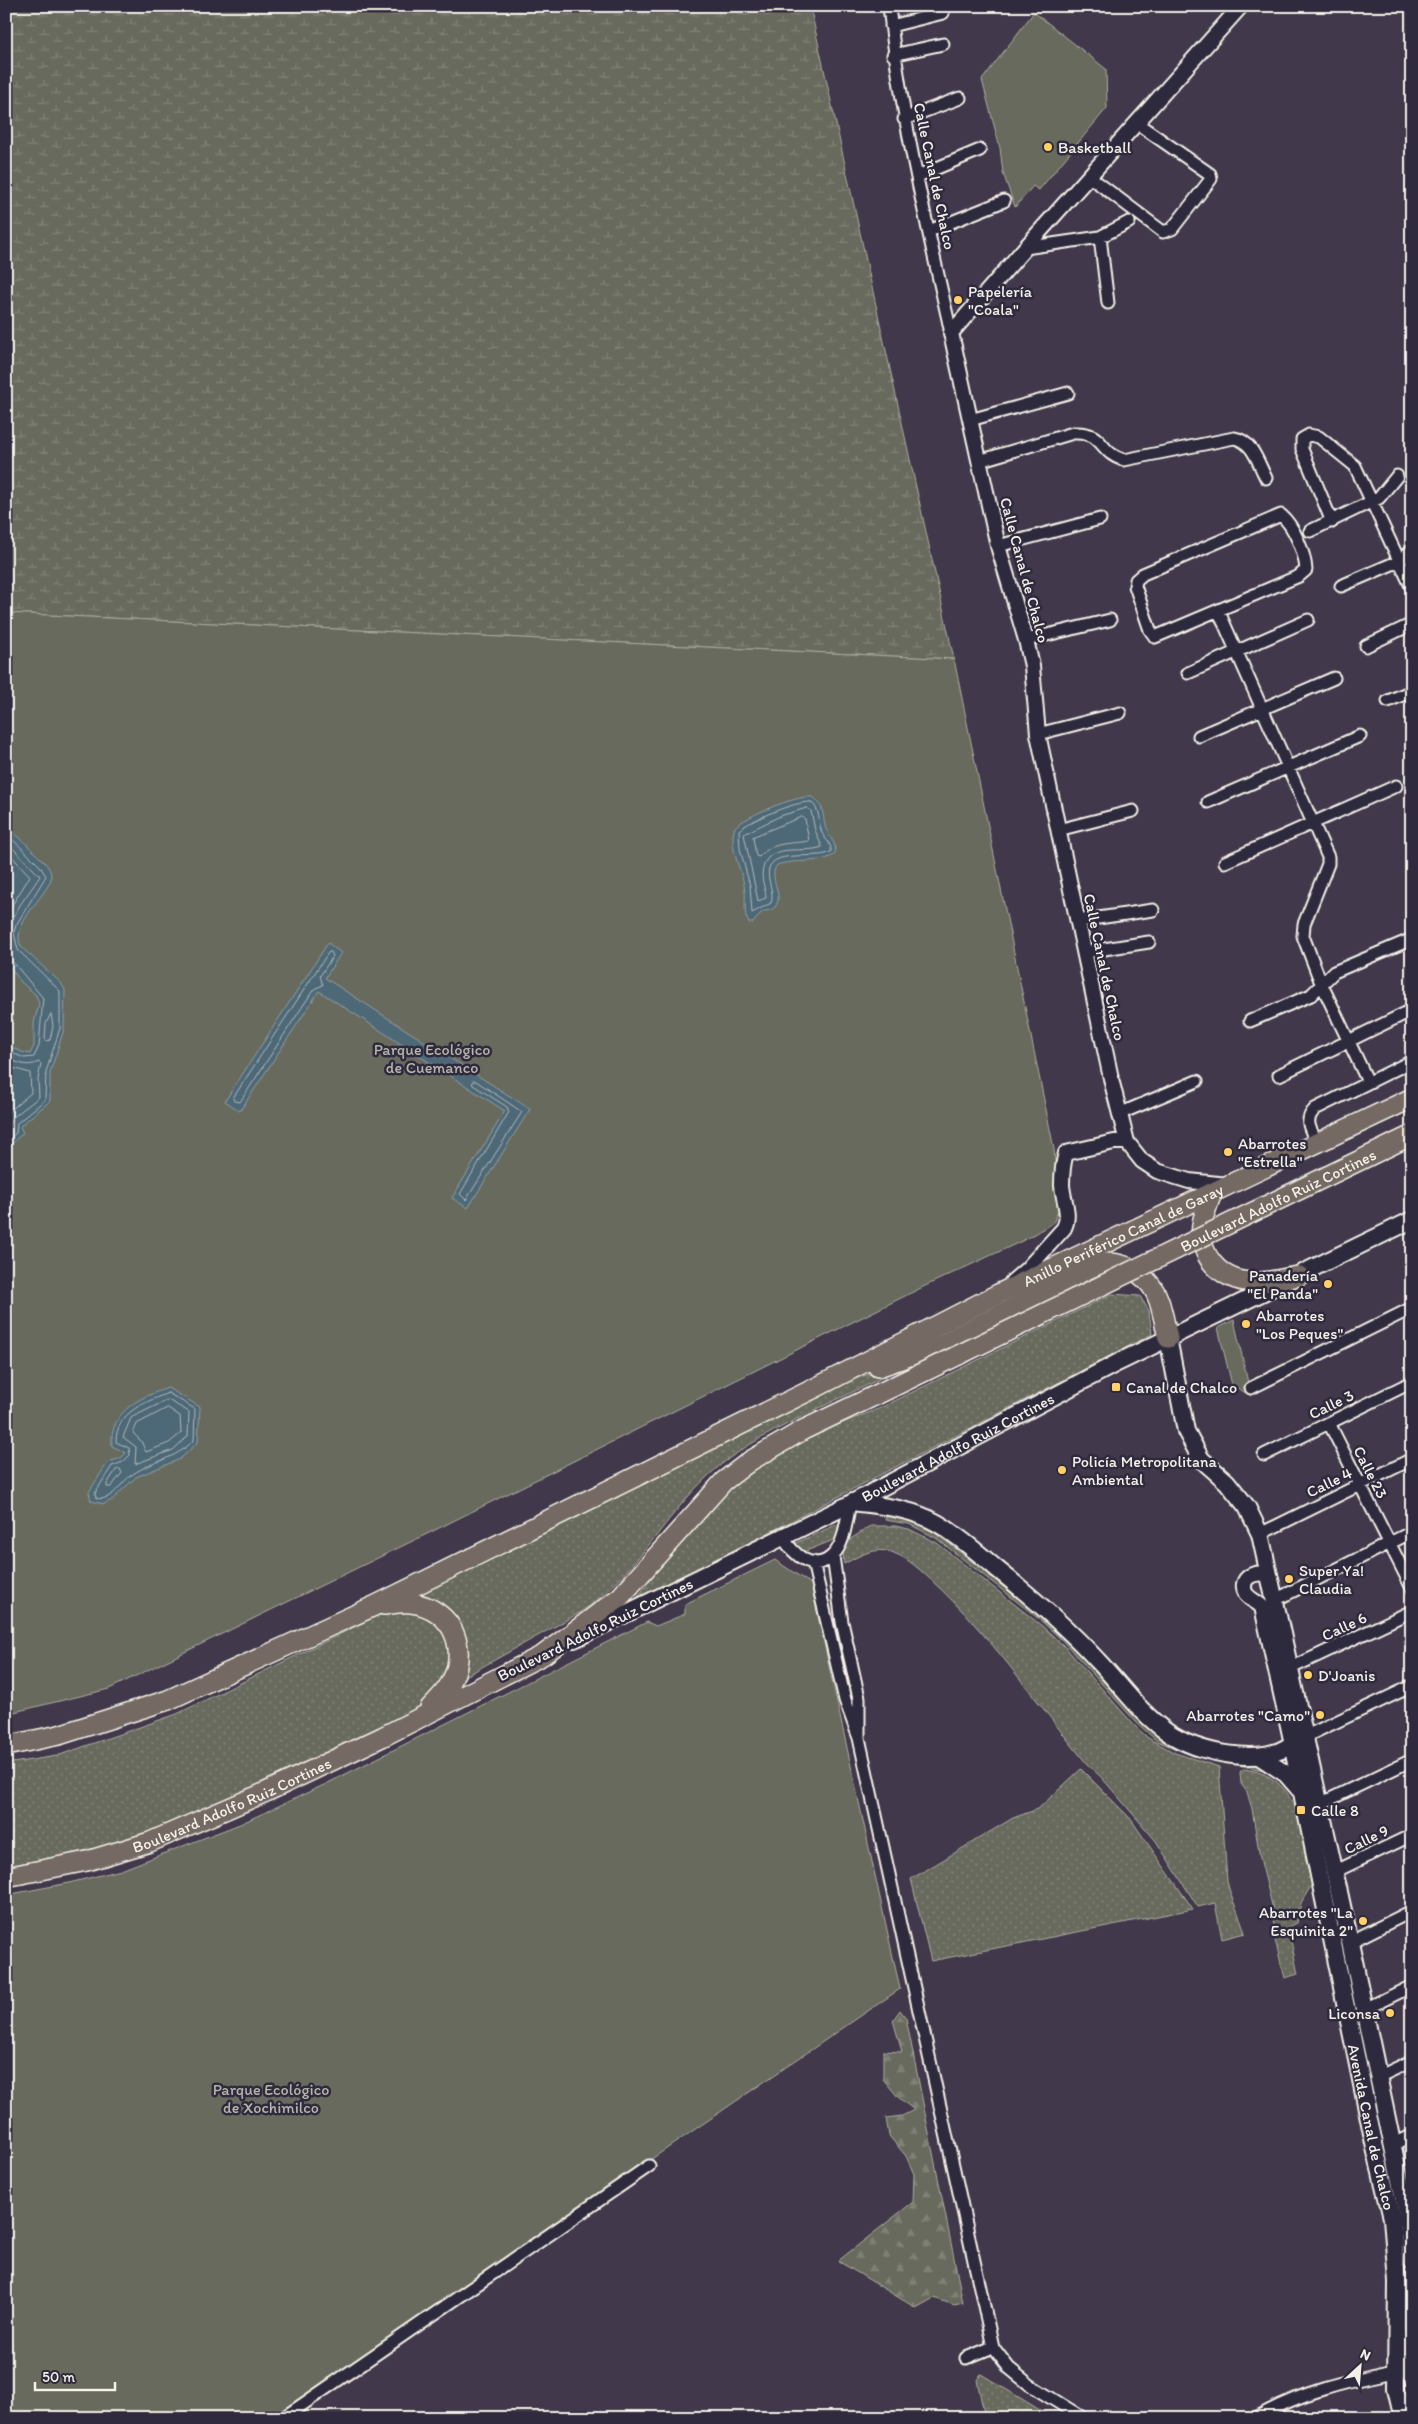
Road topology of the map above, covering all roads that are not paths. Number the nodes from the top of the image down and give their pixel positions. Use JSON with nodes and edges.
{"nodes":[{"id":1,"x":889,"y":6,"type":"edge"},
{"id":2,"x":1241,"y":6,"type":"edge"},
{"id":3,"x":942,"y":13,"type":"dead end"},
{"id":4,"x":891,"y":26,"type":"junction"},
{"id":5,"x":943,"y":44,"type":"dead end"},
{"id":6,"x":894,"y":55,"type":"junction"},
{"id":7,"x":960,"y":98,"type":"dead end"},
{"id":8,"x":904,"y":118,"type":"junction"},
{"id":9,"x":1138,"y":124,"type":"junction"},
{"id":10,"x":980,"y":150,"type":"dead end"},
{"id":11,"x":918,"y":176,"type":"junction"},
{"id":12,"x":1090,"y":177,"type":"junction"},
{"id":13,"x":1004,"y":202,"type":"dead end"},
{"id":14,"x":1129,"y":222,"type":"dead end"},
{"id":15,"x":929,"y":231,"type":"junction"},
{"id":16,"x":1100,"y":237,"type":"junction"},
{"id":17,"x":1024,"y":248,"type":"junction"},
{"id":18,"x":1108,"y":303,"type":"dead end"},
{"id":19,"x":951,"y":333,"type":"junction"},
{"id":20,"x":1068,"y":393,"type":"dead end"},
{"id":21,"x":970,"y":420,"type":"junction"},
{"id":22,"x":979,"y":461,"type":"junction"},
{"id":23,"x":1398,"y":476,"type":"dead end"},
{"id":24,"x":1266,"y":478,"type":"dead end"},
{"id":25,"x":1371,"y":502,"type":"junction"},
{"id":26,"x":1100,"y":518,"type":"dead end"},
{"id":27,"x":1332,"y":522,"type":"junction"},
{"id":28,"x":1310,"y":531,"type":"dead end"},
{"id":29,"x":998,"y":546,"type":"junction"},
{"id":30,"x":1412,"y":550,"type":"edge"},
{"id":31,"x":1399,"y":561,"type":"junction"},
{"id":32,"x":1341,"y":586,"type":"dead end"},
{"id":33,"x":1412,"y":588,"type":"edge"},
{"id":34,"x":1219,"y":612,"type":"junction"},
{"id":35,"x":1110,"y":620,"type":"dead end"},
{"id":36,"x":1308,"y":620,"type":"dead end"},
{"id":37,"x":1412,"y":624,"type":"edge"},
{"id":38,"x":1026,"y":640,"type":"junction"},
{"id":39,"x":1366,"y":646,"type":"dead end"},
{"id":40,"x":1236,"y":651,"type":"junction"},
{"id":41,"x":1188,"y":674,"type":"dead end"},
{"id":42,"x":1334,"y":678,"type":"dead end"},
{"id":43,"x":1412,"y":691,"type":"edge"},
{"id":44,"x":1388,"y":700,"type":"dead end"},
{"id":45,"x":1261,"y":709,"type":"junction"},
{"id":46,"x":1120,"y":714,"type":"dead end"},
{"id":47,"x":1038,"y":734,"type":"junction"},
{"id":48,"x":1199,"y":736,"type":"dead end"},
{"id":49,"x":1360,"y":736,"type":"dead end"},
{"id":50,"x":1287,"y":766,"type":"junction"},
{"id":51,"x":1396,"y":786,"type":"dead end"},
{"id":52,"x":1208,"y":802,"type":"dead end"},
{"id":53,"x":1133,"y":811,"type":"dead end"},
{"id":54,"x":1312,"y":823,"type":"junction"},
{"id":55,"x":1058,"y":830,"type":"junction"},
{"id":56,"x":1225,"y":862,"type":"dead end"},
{"id":57,"x":1153,"y":910,"type":"dead end"},
{"id":58,"x":1078,"y":921,"type":"junction"},
{"id":59,"x":1412,"y":939,"type":"edge"},
{"id":60,"x":1149,"y":942,"type":"dead end"},
{"id":61,"x":1086,"y":952,"type":"junction"},
{"id":62,"x":1321,"y":983,"type":"junction"},
{"id":63,"x":1412,"y":1010,"type":"edge"},
{"id":64,"x":1250,"y":1021,"type":"dead end"},
{"id":65,"x":1349,"y":1041,"type":"junction"},
{"id":66,"x":1412,"y":1060,"type":"edge"},
{"id":67,"x":1279,"y":1075,"type":"dead end"},
{"id":68,"x":1197,"y":1081,"type":"dead end"},
{"id":69,"x":1368,"y":1082,"type":"junction"},
{"id":70,"x":1412,"y":1098,"type":"edge"},
{"id":71,"x":1119,"y":1114,"type":"junction"},
{"id":72,"x":1412,"y":1135,"type":"edge"},
{"id":73,"x":1120,"y":1142,"type":"junction"},
{"id":74,"x":1317,"y":1143,"type":"junction"},
{"id":75,"x":1220,"y":1189,"type":"junction"},
{"id":76,"x":1412,"y":1220,"type":"edge"},
{"id":77,"x":1299,"y":1276,"type":"junction"},
{"id":78,"x":998,"y":1294,"type":"junction"},
{"id":79,"x":1412,"y":1308,"type":"edge"},
{"id":80,"x":1168,"y":1338,"type":"junction"},
{"id":81,"x":1412,"y":1382,"type":"edge"},
{"id":82,"x":815,"y":1388,"type":"junction"},
{"id":83,"x":1251,"y":1388,"type":"dead end"},
{"id":84,"x":1328,"y":1423,"type":"junction"},
{"id":85,"x":1264,"y":1455,"type":"dead end"},
{"id":86,"x":1412,"y":1459,"type":"edge"},
{"id":87,"x":1360,"y":1485,"type":"junction"},
{"id":88,"x":851,"y":1503,"type":"junction"},
{"id":89,"x":1412,"y":1532,"type":"edge"},
{"id":90,"x":1260,"y":1534,"type":"junction"},
{"id":91,"x":783,"y":1537,"type":"junction"},
{"id":92,"x":1389,"y":1544,"type":"junction"},
{"id":93,"x":833,"y":1556,"type":"junction"},
{"id":94,"x":813,"y":1562,"type":"junction"},
{"id":95,"x":1270,"y":1576,"type":"junction"},
{"id":96,"x":1412,"y":1588,"type":"edge"},
{"id":97,"x":1275,"y":1600,"type":"junction"},
{"id":98,"x":374,"y":1606,"type":"junction"},
{"id":99,"x":1412,"y":1611,"type":"edge"},
{"id":100,"x":842,"y":1622,"type":"junction"},
{"id":101,"x":828,"y":1625,"type":"junction"},
{"id":102,"x":543,"y":1655,"type":"junction"},
{"id":103,"x":1289,"y":1669,"type":"junction"},
{"id":104,"x":1412,"y":1686,"type":"edge"},
{"id":105,"x":423,"y":1717,"type":"junction"},
{"id":106,"x":859,"y":1738,"type":"junction"},
{"id":107,"x":1298,"y":1740,"type":"junction"},
{"id":108,"x":6,"y":1746,"type":"edge"},
{"id":109,"x":1254,"y":1756,"type":"junction"},
{"id":110,"x":1412,"y":1760,"type":"edge"},
{"id":111,"x":1301,"y":1791,"type":"junction"},
{"id":112,"x":1320,"y":1804,"type":"junction"},
{"id":113,"x":1412,"y":1834,"type":"edge"},
{"id":114,"x":1334,"y":1872,"type":"junction"},
{"id":115,"x":6,"y":1877,"type":"edge"},
{"id":116,"x":1412,"y":1911,"type":"edge"},
{"id":117,"x":1350,"y":1942,"type":"junction"},
{"id":118,"x":1412,"y":1986,"type":"edge"},
{"id":119,"x":1363,"y":2010,"type":"junction"},
{"id":120,"x":1412,"y":2061,"type":"edge"},
{"id":121,"x":1378,"y":2077,"type":"junction"},
{"id":122,"x":1412,"y":2135,"type":"edge"},
{"id":123,"x":1392,"y":2145,"type":"junction"},
{"id":124,"x":649,"y":2166,"type":"dead end"},
{"id":125,"x":1410,"y":2213,"type":"edge"},
{"id":126,"x":1412,"y":2261,"type":"edge"},
{"id":127,"x":1412,"y":2333,"type":"edge"},
{"id":128,"x":993,"y":2347,"type":"junction"},
{"id":129,"x":966,"y":2358,"type":"dead end"},
{"id":130,"x":1407,"y":2371,"type":"edge"},
{"id":131,"x":283,"y":2418,"type":"edge"},
{"id":132,"x":1083,"y":2418,"type":"edge"},
{"id":133,"x":1256,"y":2418,"type":"edge"},
{"id":134,"x":1403,"y":2418,"type":"edge"}],
"edges":[{"from":1,"to":4,"type":"street","name":"Calle Canal de Chalco"},
{"from":2,"to":9,"type":"street"},
{"from":3,"to":4,"type":"street"},
{"from":4,"to":6,"type":"street","name":"Calle Canal de Chalco"},
{"from":5,"to":6,"type":"street"},
{"from":6,"to":8,"type":"street","name":"Calle Canal de Chalco"},
{"from":7,"to":8,"type":"street"},
{"from":8,"to":11,"type":"street","name":"Calle Canal de Chalco"},
{"from":9,"to":12,"type":"street"},
{"from":9,"to":12,"type":"street"},
{"from":10,"to":11,"type":"street"},
{"from":11,"to":15,"type":"street","name":"Calle Canal de Chalco"},
{"from":12,"to":17,"type":"street"},
{"from":13,"to":15,"type":"street"},
{"from":14,"to":16,"type":"street"},
{"from":15,"to":19,"type":"street","name":"Calle Canal de Chalco"},
{"from":16,"to":17,"type":"street"},
{"from":16,"to":18,"type":"street"},
{"from":17,"to":19,"type":"street"},
{"from":19,"to":21,"type":"street","name":"Calle Canal de Chalco"},
{"from":20,"to":21,"type":"street"},
{"from":21,"to":22,"type":"street","name":"Calle Canal de Chalco"},
{"from":22,"to":24,"type":"street"},
{"from":22,"to":29,"type":"street","name":"Calle Canal de Chalco"},
{"from":23,"to":25,"type":"street"},
{"from":25,"to":27,"type":"street"},
{"from":25,"to":27,"type":"street"},
{"from":25,"to":31,"type":"street"},
{"from":26,"to":29,"type":"street"},
{"from":27,"to":28,"type":"street"},
{"from":29,"to":38,"type":"street","name":"Calle Canal de Chalco"},
{"from":30,"to":31,"type":"street"},
{"from":31,"to":32,"type":"street"},
{"from":31,"to":33,"type":"street"},
{"from":34,"to":34,"type":"street"},
{"from":34,"to":40,"type":"street"},
{"from":35,"to":38,"type":"street"},
{"from":36,"to":40,"type":"street"},
{"from":37,"to":39,"type":"street"},
{"from":38,"to":47,"type":"street","name":"Calle Canal de Chalco"},
{"from":40,"to":41,"type":"street"},
{"from":40,"to":45,"type":"street"},
{"from":42,"to":45,"type":"street"},
{"from":43,"to":44,"type":"street"},
{"from":45,"to":48,"type":"street"},
{"from":45,"to":50,"type":"street"},
{"from":46,"to":47,"type":"street"},
{"from":47,"to":55,"type":"street","name":"Calle Canal de Chalco"},
{"from":49,"to":50,"type":"street"},
{"from":50,"to":52,"type":"street"},
{"from":50,"to":54,"type":"street"},
{"from":51,"to":54,"type":"street"},
{"from":53,"to":55,"type":"street"},
{"from":54,"to":56,"type":"street"},
{"from":54,"to":62,"type":"street"},
{"from":55,"to":58,"type":"street","name":"Calle Canal de Chalco"},
{"from":57,"to":58,"type":"street"},
{"from":58,"to":61,"type":"street","name":"Calle Canal de Chalco"},
{"from":59,"to":62,"type":"street"},
{"from":60,"to":61,"type":"street"},
{"from":61,"to":71,"type":"street","name":"Calle Canal de Chalco"},
{"from":62,"to":64,"type":"street"},
{"from":62,"to":65,"type":"street"},
{"from":63,"to":65,"type":"street"},
{"from":65,"to":67,"type":"street"},
{"from":65,"to":69,"type":"street"},
{"from":66,"to":69,"type":"street"},
{"from":68,"to":71,"type":"street"},
{"from":69,"to":74,"type":"street"},
{"from":70,"to":74,"type":"highway","name":"Anillo Periférico Canal de Garay"},
{"from":71,"to":73,"type":"street","name":"Calle Canal de Chalco"},
{"from":72,"to":102,"type":"highway","name":"Boulevard Adolfo Ruiz Cortines","bridge":true},
{"from":73,"to":75,"type":"street","name":"Calle Canal de Chalco"},
{"from":73,"to":78,"type":"street"},
{"from":74,"to":75,"type":"highway","name":"Anillo Periférico Canal de Garay"},
{"from":75,"to":77,"type":"highway"},
{"from":75,"to":78,"type":"highway","name":"Anillo Periférico Canal de Garay"},
{"from":76,"to":77,"type":"main road"},
{"from":77,"to":80,"type":"main road"},
{"from":78,"to":82,"type":"highway"},
{"from":79,"to":83,"type":"street"},
{"from":80,"to":82,"type":"highway"},
{"from":80,"to":88,"type":"main road","name":"Boulevard Adolfo Ruiz Cortines"},
{"from":80,"to":90,"type":"main road","name":"Avenida Canal de Chalco"},
{"from":81,"to":84,"type":"street","name":"Calle 3"},
{"from":82,"to":98,"type":"highway"},
{"from":84,"to":85,"type":"street","name":"Calle 3"},
{"from":84,"to":87,"type":"street","name":"Calle 23"},
{"from":86,"to":87,"type":"street","name":"Calle 4"},
{"from":87,"to":90,"type":"street","name":"Calle 4"},
{"from":87,"to":92,"type":"street","name":"Calle 23"},
{"from":88,"to":91,"type":"main road","name":"Boulevard Adolfo Ruiz Cortines"},
{"from":88,"to":93,"type":"street"},
{"from":88,"to":109,"type":"main road"},
{"from":89,"to":92,"type":"street"},
{"from":90,"to":95,"type":"main road","name":"Avenida Canal de Chalco"},
{"from":91,"to":94,"type":"street"},
{"from":91,"to":102,"type":"main road","name":"Boulevard Adolfo Ruiz Cortines"},
{"from":92,"to":96,"type":"street","name":"Calle 23"},
{"from":92,"to":97,"type":"street"},
{"from":93,"to":94,"type":"street"},
{"from":93,"to":100,"type":"street"},
{"from":94,"to":101,"type":"street"},
{"from":95,"to":97,"type":"main road","name":"Avenida Canal de Chalco"},
{"from":95,"to":107,"type":"street","name":"Avenida Canal de Chalco"},
{"from":97,"to":103,"type":"main road","name":"Avenida Canal de Chalco"},
{"from":98,"to":105,"type":"highway"},
{"from":98,"to":108,"type":"highway"},
{"from":99,"to":103,"type":"street","name":"Calle 6"},
{"from":100,"to":101,"type":"street"},
{"from":100,"to":106,"type":"street"},
{"from":101,"to":106,"type":"street"},
{"from":102,"to":105,"type":"highway","name":"Boulevard Adolfo Ruiz Cortines"},
{"from":103,"to":107,"type":"main road","name":"Avenida Canal de Chalco"},
{"from":104,"to":107,"type":"street"},
{"from":105,"to":115,"type":"highway","name":"Boulevard Adolfo Ruiz Cortines"},
{"from":106,"to":128,"type":"street"},
{"from":107,"to":109,"type":"main road"},
{"from":107,"to":111,"type":"main road","name":"Avenida Canal de Chalco"},
{"from":107,"to":112,"type":"main road","name":"Avenida Canal de Chalco"},
{"from":109,"to":111,"type":"main road"},
{"from":110,"to":112,"type":"street"},
{"from":111,"to":130,"type":"main road","name":"Avenida Canal de Chalco"},
{"from":112,"to":114,"type":"main road","name":"Avenida Canal de Chalco"},
{"from":113,"to":114,"type":"street","name":"Calle 9"},
{"from":114,"to":117,"type":"main road","name":"Avenida Canal de Chalco"},
{"from":116,"to":117,"type":"street"},
{"from":117,"to":119,"type":"main road","name":"Avenida Canal de Chalco"},
{"from":118,"to":119,"type":"street"},
{"from":119,"to":121,"type":"main road","name":"Avenida Canal de Chalco"},
{"from":120,"to":121,"type":"street"},
{"from":121,"to":123,"type":"main road","name":"Avenida Canal de Chalco"},
{"from":122,"to":123,"type":"street"},
{"from":123,"to":125,"type":"main road","name":"Avenida Canal de Chalco"},
{"from":124,"to":131,"type":"street"},
{"from":125,"to":126,"type":"main road","name":"Avenida Canal de Chalco"},
{"from":127,"to":130,"type":"main road","name":"Avenida Canal de Chalco"},
{"from":128,"to":129,"type":"street"},
{"from":128,"to":132,"type":"street"},
{"from":130,"to":133,"type":"street"},
{"from":130,"to":134,"type":"main road","name":"Avenida Canal de Chalco"}]}
